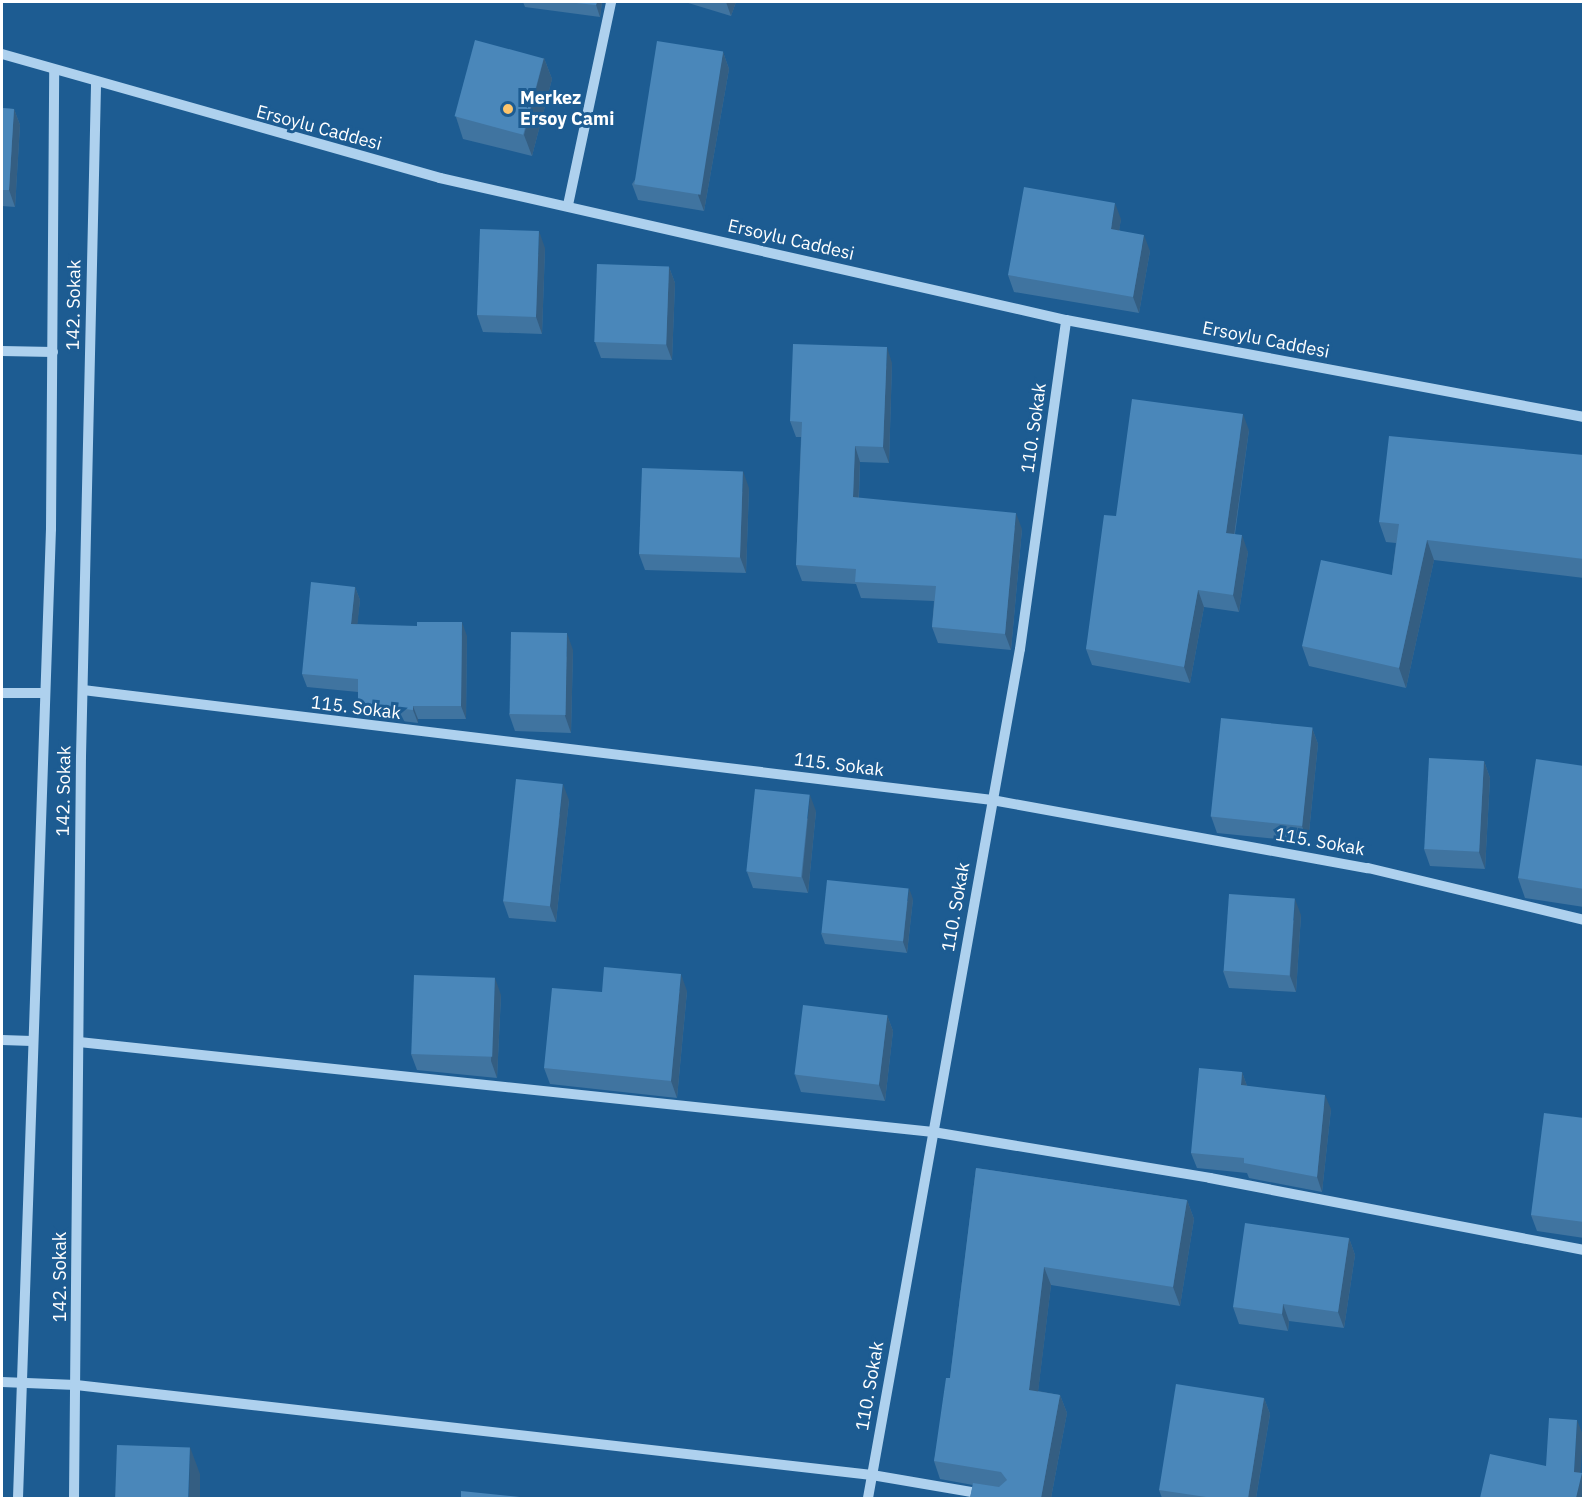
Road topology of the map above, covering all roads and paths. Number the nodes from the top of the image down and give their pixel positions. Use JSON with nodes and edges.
{"nodes":[{"id":1,"x":612,"y":2,"type":"edge"},
{"id":2,"x":2,"y":54,"type":"edge"},
{"id":3,"x":54,"y":70,"type":"junction"},
{"id":4,"x":96,"y":84,"type":"junction"},
{"id":5,"x":568,"y":205,"type":"junction"},
{"id":6,"x":1066,"y":320,"type":"junction"},
{"id":7,"x":2,"y":351,"type":"edge"},
{"id":8,"x":53,"y":352,"type":"junction"},
{"id":9,"x":1584,"y":417,"type":"edge"},
{"id":10,"x":82,"y":690,"type":"junction"},
{"id":11,"x":2,"y":693,"type":"edge"},
{"id":12,"x":45,"y":693,"type":"junction"},
{"id":13,"x":992,"y":800,"type":"junction"},
{"id":14,"x":1584,"y":920,"type":"edge"},
{"id":15,"x":2,"y":1040,"type":"edge"},
{"id":16,"x":32,"y":1041,"type":"junction"},
{"id":17,"x":79,"y":1042,"type":"junction"},
{"id":18,"x":933,"y":1132,"type":"junction"},
{"id":19,"x":1584,"y":1250,"type":"edge"},
{"id":20,"x":2,"y":1382,"type":"edge"},
{"id":21,"x":21,"y":1383,"type":"junction"},
{"id":22,"x":76,"y":1385,"type":"junction"},
{"id":23,"x":872,"y":1474,"type":"junction"},
{"id":24,"x":18,"y":1498,"type":"edge"},
{"id":25,"x":74,"y":1498,"type":"edge"},
{"id":26,"x":868,"y":1498,"type":"edge"},
{"id":27,"x":1006,"y":1498,"type":"edge"}],
"edges":[{"from":1,"to":5,"type":"street"},
{"from":2,"to":3,"type":"street","name":"Ersoylu Caddesi"},
{"from":3,"to":4,"type":"street","name":"Ersoylu Caddesi"},
{"from":3,"to":8,"type":"street"},
{"from":4,"to":5,"type":"street","name":"Ersoylu Caddesi"},
{"from":4,"to":10,"type":"street","name":"142. Sokak"},
{"from":5,"to":6,"type":"street","name":"Ersoylu Caddesi"},
{"from":6,"to":9,"type":"street","name":"Ersoylu Caddesi"},
{"from":6,"to":13,"type":"street","name":"110. Sokak"},
{"from":7,"to":8,"type":"street"},
{"from":8,"to":12,"type":"street"},
{"from":10,"to":13,"type":"street","name":"115. Sokak"},
{"from":10,"to":17,"type":"street","name":"142. Sokak"},
{"from":11,"to":12,"type":"street"},
{"from":12,"to":16,"type":"street"},
{"from":13,"to":14,"type":"street","name":"115. Sokak"},
{"from":13,"to":18,"type":"street","name":"110. Sokak"},
{"from":15,"to":16,"type":"street"},
{"from":16,"to":21,"type":"street"},
{"from":17,"to":18,"type":"street"},
{"from":17,"to":22,"type":"street","name":"142. Sokak"},
{"from":18,"to":19,"type":"street"},
{"from":18,"to":23,"type":"street","name":"110. Sokak"},
{"from":20,"to":21,"type":"street"},
{"from":21,"to":22,"type":"street"},
{"from":21,"to":24,"type":"street"},
{"from":22,"to":23,"type":"street"},
{"from":22,"to":25,"type":"street","name":"142. Sokak"},
{"from":23,"to":26,"type":"street","name":"110. Sokak"},
{"from":23,"to":27,"type":"street"}]}
